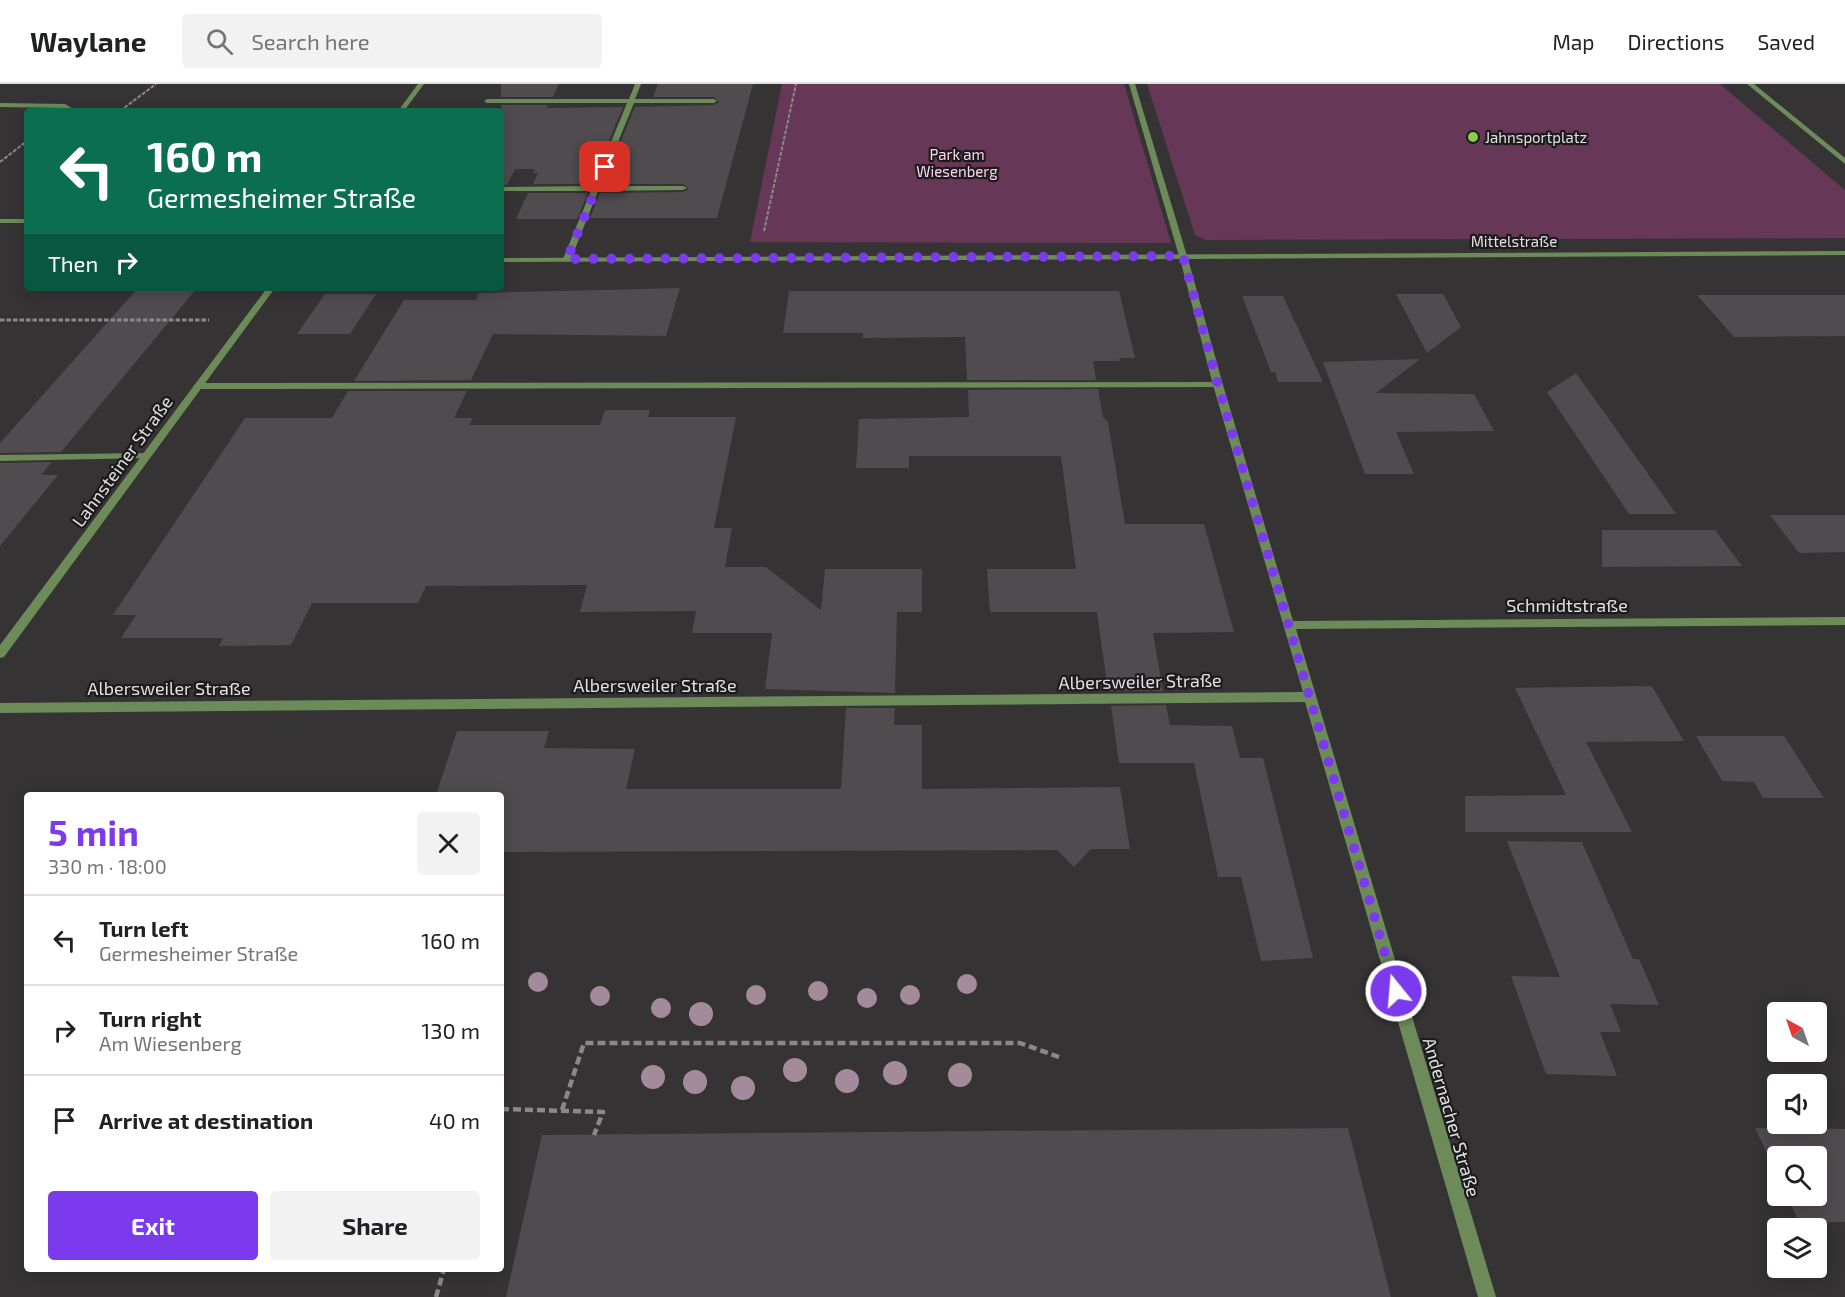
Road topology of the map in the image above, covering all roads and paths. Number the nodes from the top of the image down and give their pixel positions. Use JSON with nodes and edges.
{"nodes":[{"id":1,"x":156,"y":84,"type":"edge"},
{"id":2,"x":421,"y":84,"type":"edge"},
{"id":3,"x":638,"y":84,"type":"edge"},
{"id":4,"x":796,"y":84,"type":"edge"},
{"id":5,"x":1132,"y":84,"type":"edge"},
{"id":6,"x":1750,"y":84,"type":"edge"},
{"id":7,"x":487,"y":101,"type":"dead end"},
{"id":8,"x":631,"y":101,"type":"junction"},
{"id":9,"x":714,"y":101,"type":"dead end"},
{"id":10,"x":0,"y":105,"type":"edge"},
{"id":11,"x":69,"y":108,"type":"edge"},
{"id":12,"x":124,"y":108,"type":"edge"},
{"id":13,"x":403,"y":108,"type":"edge"},
{"id":14,"x":24,"y":143,"type":"edge"},
{"id":15,"x":0,"y":162,"type":"edge"},
{"id":16,"x":1845,"y":162,"type":"edge"},
{"id":17,"x":683,"y":188,"type":"dead end"},
{"id":18,"x":504,"y":189,"type":"edge"},
{"id":19,"x":596,"y":189,"type":"junction"},
{"id":20,"x":24,"y":220,"type":"edge"},
{"id":21,"x":0,"y":221,"type":"edge"},
{"id":22,"x":1845,"y":253,"type":"edge"},
{"id":23,"x":1183,"y":256,"type":"junction"},
{"id":24,"x":759,"y":258,"type":"junction"},
{"id":25,"x":567,"y":259,"type":"junction"},
{"id":26,"x":504,"y":260,"type":"edge"},
{"id":27,"x":269,"y":291,"type":"edge"},
{"id":28,"x":0,"y":320,"type":"edge"},
{"id":29,"x":248,"y":320,"type":"junction"},
{"id":30,"x":1218,"y":385,"type":"junction"},
{"id":31,"x":198,"y":386,"type":"junction"},
{"id":32,"x":146,"y":456,"type":"junction"},
{"id":33,"x":0,"y":458,"type":"edge"},
{"id":34,"x":1845,"y":621,"type":"edge"},
{"id":35,"x":1288,"y":625,"type":"junction"},
{"id":36,"x":0,"y":654,"type":"edge"},
{"id":37,"x":1309,"y":697,"type":"junction"},
{"id":38,"x":0,"y":708,"type":"edge"},
{"id":39,"x":1059,"y":1056,"type":"dead end"},
{"id":40,"x":504,"y":1109,"type":"edge"},
{"id":41,"x":562,"y":1110,"type":"junction"},
{"id":42,"x":594,"y":1135,"type":"dead end"},
{"id":43,"x":443,"y":1272,"type":"edge"},
{"id":44,"x":436,"y":1297,"type":"edge"},
{"id":45,"x":1486,"y":1297,"type":"edge"}],
"edges":[{"from":1,"to":12,"type":"path"},
{"from":2,"to":13,"type":"street"},
{"from":3,"to":8,"type":"street"},
{"from":4,"to":24,"type":"path"},
{"from":5,"to":23,"type":"street","name":"Andernacher Straße"},
{"from":6,"to":16,"type":"street"},
{"from":7,"to":8,"type":"street"},
{"from":8,"to":9,"type":"street"},
{"from":8,"to":19,"type":"street"},
{"from":10,"to":11,"type":"street"},
{"from":14,"to":15,"type":"path"},
{"from":17,"to":19,"type":"street"},
{"from":18,"to":19,"type":"street"},
{"from":19,"to":25,"type":"street"},
{"from":20,"to":21,"type":"street"},
{"from":22,"to":23,"type":"street","name":"Mittelstraße"},
{"from":23,"to":24,"type":"street","name":"Mittelstraße"},
{"from":23,"to":30,"type":"street","name":"Andernacher Straße"},
{"from":24,"to":25,"type":"street","name":"Mittelstraße"},
{"from":25,"to":26,"type":"street","name":"Mittelstraße"},
{"from":27,"to":29,"type":"street","name":"Lahnsteiner Straße"},
{"from":28,"to":29,"type":"path"},
{"from":29,"to":31,"type":"street","name":"Lahnsteiner Straße"},
{"from":30,"to":31,"type":"street"},
{"from":30,"to":35,"type":"street","name":"Andernacher Straße"},
{"from":31,"to":32,"type":"street","name":"Lahnsteiner Straße"},
{"from":32,"to":33,"type":"street"},
{"from":32,"to":36,"type":"street","name":"Lahnsteiner Straße"},
{"from":34,"to":35,"type":"street","name":"Schmidtstraße"},
{"from":35,"to":37,"type":"street","name":"Andernacher Straße"},
{"from":37,"to":38,"type":"street","name":"Albersweiler Straße"},
{"from":37,"to":45,"type":"street","name":"Andernacher Straße"},
{"from":39,"to":41,"type":"path"},
{"from":40,"to":41,"type":"path"},
{"from":41,"to":42,"type":"path"},
{"from":43,"to":44,"type":"path"}]}
